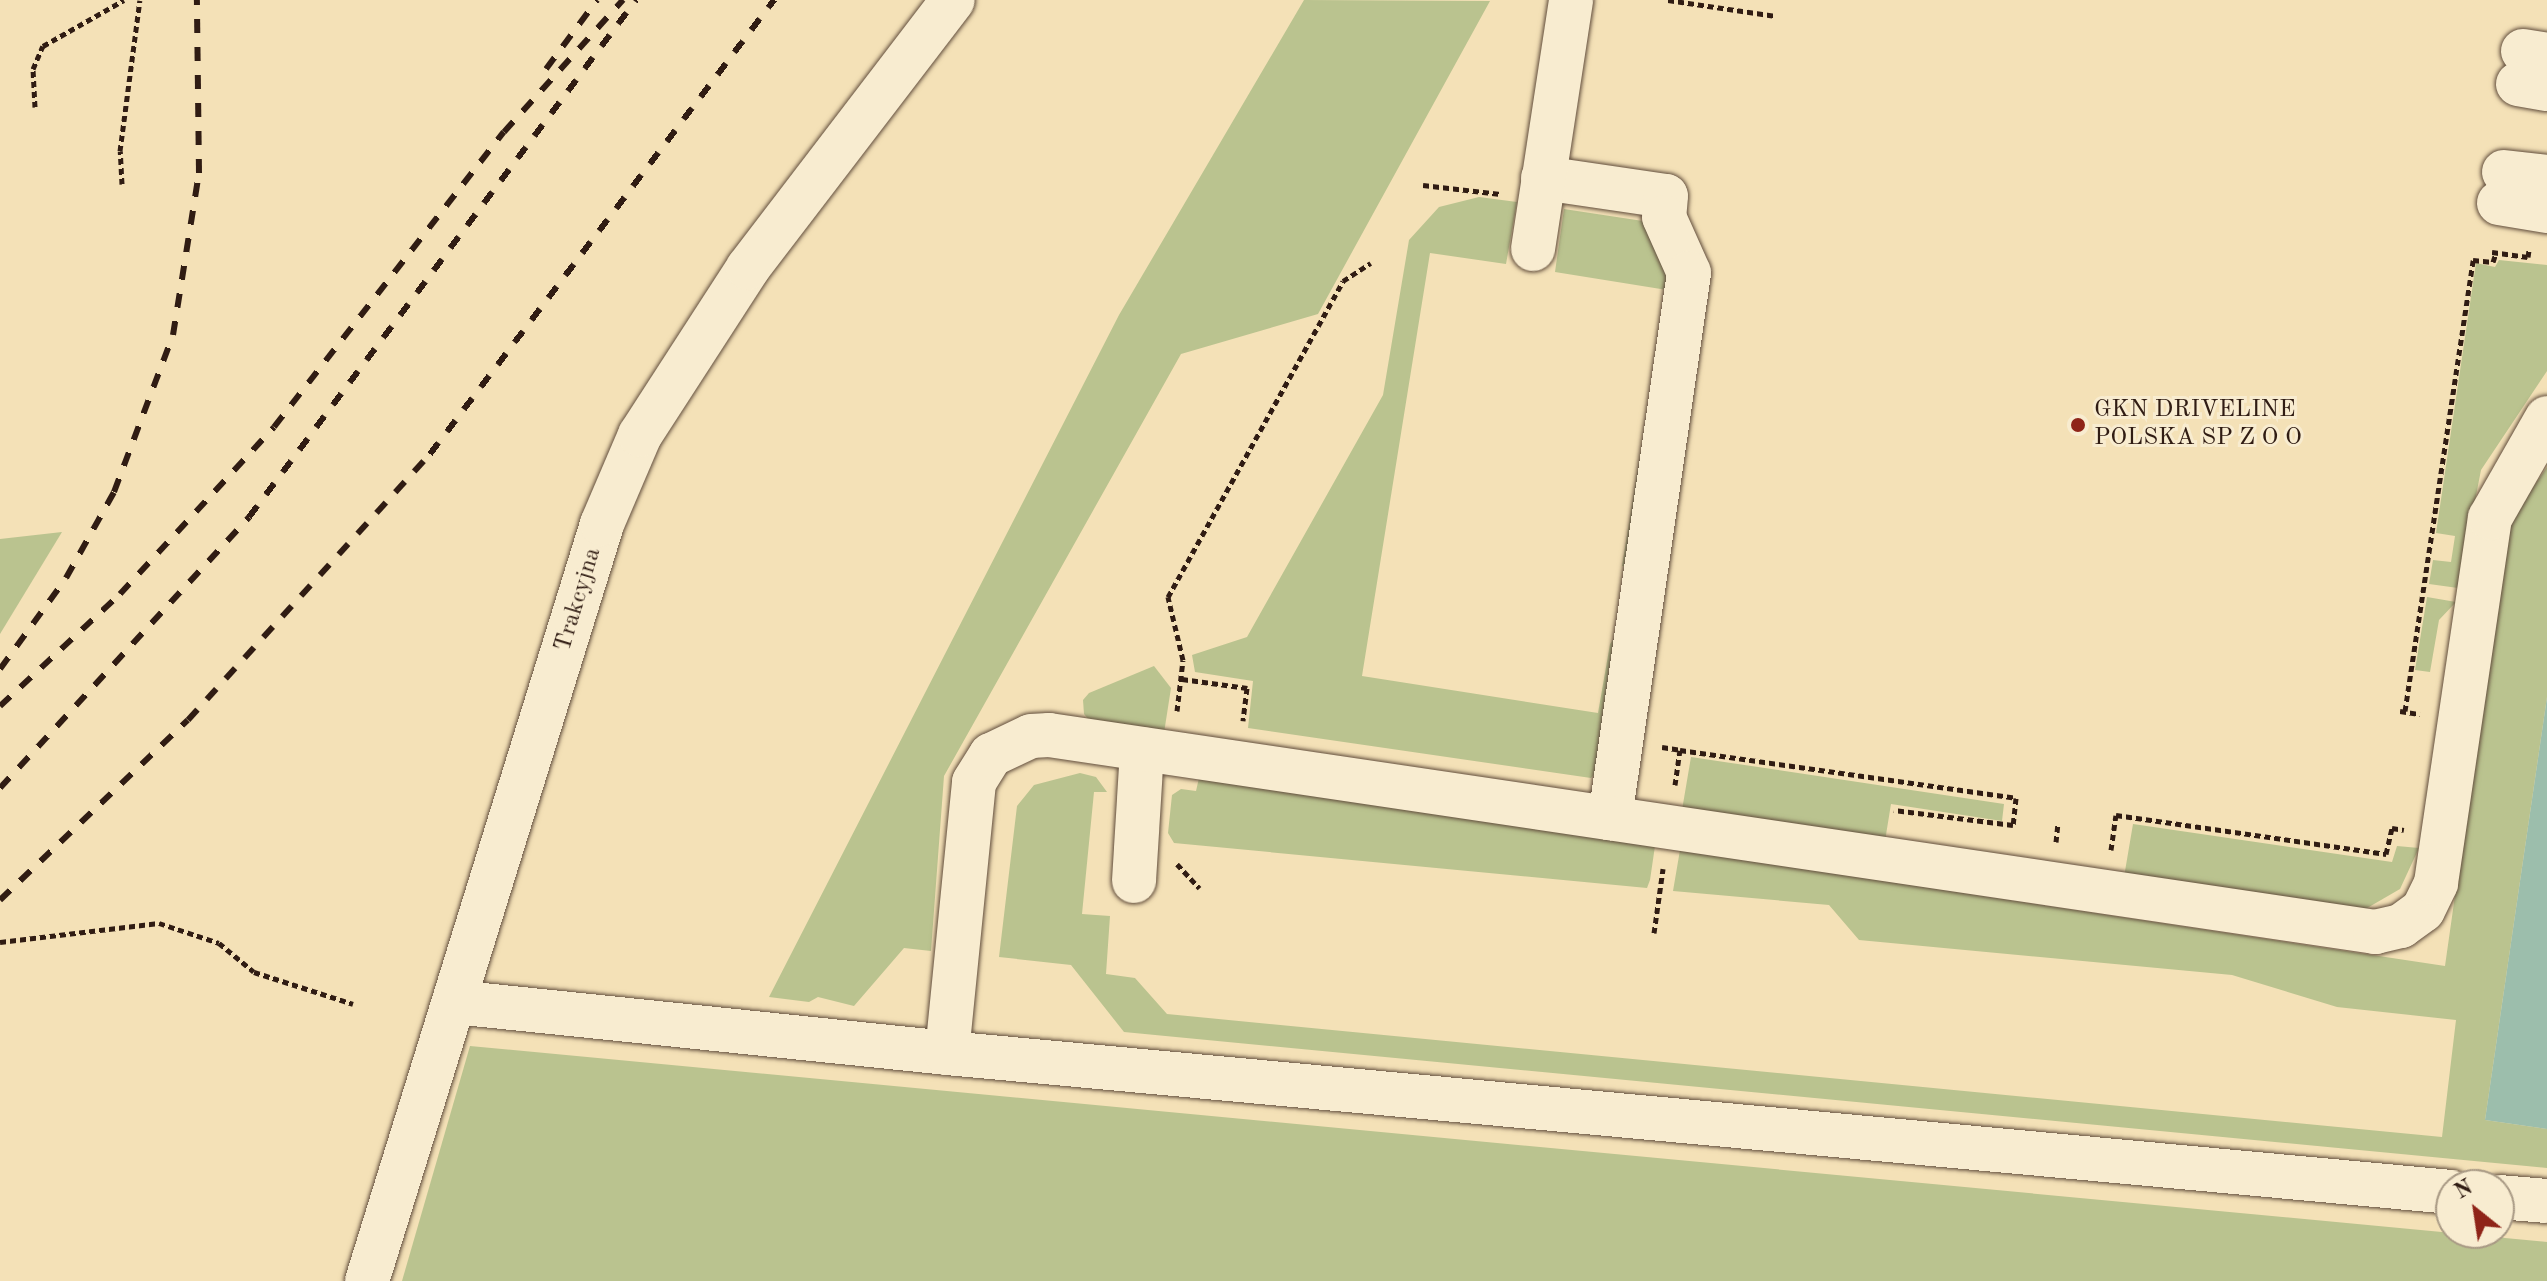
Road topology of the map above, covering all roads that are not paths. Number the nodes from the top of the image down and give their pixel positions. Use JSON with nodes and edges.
{"nodes":[{"id":1,"x":953,"y":0,"type":"edge"},
{"id":2,"x":1571,"y":0,"type":"edge"},
{"id":3,"x":2547,"y":177,"type":"edge"},
{"id":4,"x":1543,"y":178,"type":"junction"},
{"id":5,"x":2547,"y":211,"type":"edge"},
{"id":6,"x":1533,"y":249,"type":"dead end"},
{"id":7,"x":2547,"y":418,"type":"edge"},
{"id":8,"x":1158,"y":738,"type":"junction"},
{"id":9,"x":1610,"y":818,"type":"junction"},
{"id":10,"x":1134,"y":881,"type":"dead end"},
{"id":11,"x":454,"y":1002,"type":"junction"},
{"id":12,"x":947,"y":1053,"type":"junction"},
{"id":13,"x":2435,"y":1191,"type":"edge"},
{"id":14,"x":2515,"y":1198,"type":"edge"},
{"id":15,"x":2547,"y":1201,"type":"edge"},
{"id":16,"x":367,"y":1281,"type":"edge"}],
"edges":[{"from":1,"to":11,"type":"street","name":"Trakcyjna"},
{"from":2,"to":4,"type":"street"},
{"from":3,"to":5,"type":"street"},
{"from":4,"to":6,"type":"street"},
{"from":4,"to":9,"type":"street"},
{"from":7,"to":9,"type":"street"},
{"from":8,"to":9,"type":"street"},
{"from":8,"to":10,"type":"street"},
{"from":8,"to":12,"type":"street"},
{"from":11,"to":12,"type":"street"},
{"from":11,"to":16,"type":"street","name":"Trakcyjna"},
{"from":12,"to":13,"type":"street"},
{"from":14,"to":15,"type":"street"}]}
